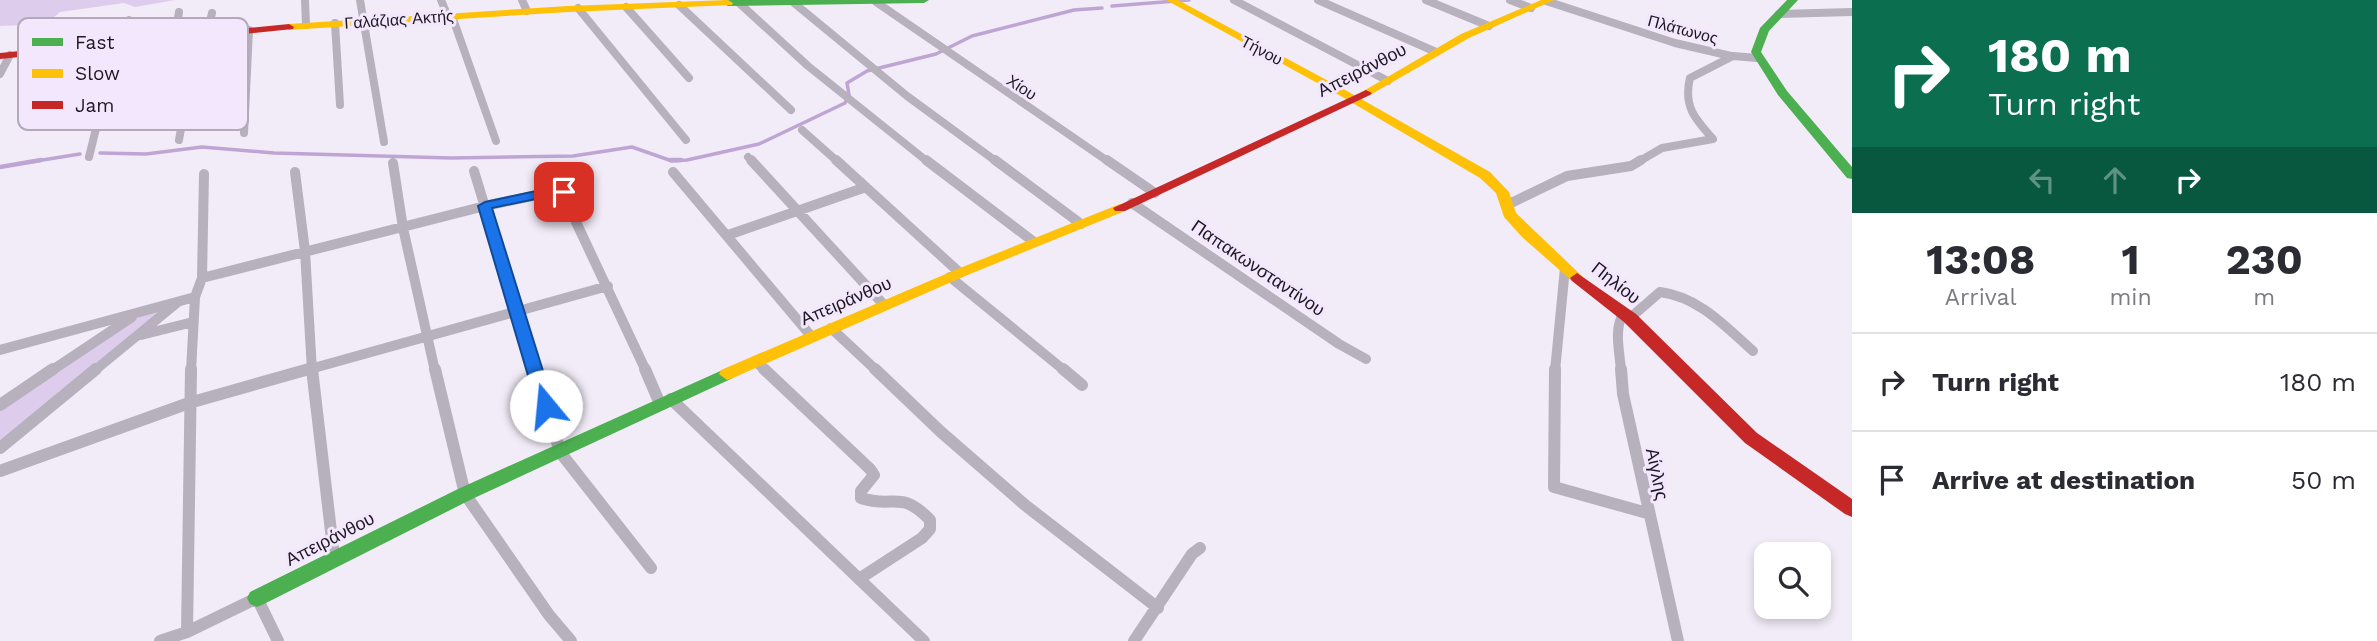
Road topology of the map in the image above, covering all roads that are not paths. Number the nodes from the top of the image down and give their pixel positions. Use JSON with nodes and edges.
{"nodes":[{"id":1,"x":305,"y":0,"type":"edge"},
{"id":2,"x":360,"y":0,"type":"edge"},
{"id":3,"x":442,"y":0,"type":"edge"},
{"id":4,"x":924,"y":0,"type":"edge"},
{"id":5,"x":1171,"y":0,"type":"edge"},
{"id":6,"x":1234,"y":0,"type":"edge"},
{"id":7,"x":1318,"y":0,"type":"edge"},
{"id":8,"x":1426,"y":0,"type":"edge"},
{"id":9,"x":1510,"y":0,"type":"edge"},
{"id":10,"x":1793,"y":0,"type":"edge"},
{"id":11,"x":740,"y":1,"type":"edge"},
{"id":12,"x":872,"y":1,"type":"edge"},
{"id":13,"x":649,"y":3,"type":"edge"},
{"id":14,"x":794,"y":3,"type":"junction"},
{"id":15,"x":1542,"y":3,"type":"edge"},
{"id":16,"x":679,"y":5,"type":"junction"},
{"id":17,"x":524,"y":6,"type":"edge"},
{"id":18,"x":625,"y":7,"type":"junction"},
{"id":19,"x":578,"y":8,"type":"junction"},
{"id":20,"x":179,"y":12,"type":"dead end"},
{"id":21,"x":1852,"y":12,"type":"edge"},
{"id":22,"x":212,"y":13,"type":"dead end"},
{"id":23,"x":1779,"y":14,"type":"junction"},
{"id":24,"x":452,"y":16,"type":"junction"},
{"id":25,"x":178,"y":18,"type":"edge"},
{"id":26,"x":210,"y":18,"type":"edge"},
{"id":27,"x":364,"y":20,"type":"junction"},
{"id":28,"x":335,"y":23,"type":"junction"},
{"id":29,"x":306,"y":25,"type":"junction"},
{"id":30,"x":1489,"y":26,"type":"junction"},
{"id":31,"x":249,"y":30,"type":"joint"},
{"id":32,"x":248,"y":50,"type":"edge"},
{"id":33,"x":1436,"y":52,"type":"junction"},
{"id":34,"x":5,"y":56,"type":"edge"},
{"id":35,"x":1733,"y":56,"type":"junction"},
{"id":36,"x":1757,"y":58,"type":"junction"},
{"id":37,"x":0,"y":74,"type":"edge"},
{"id":38,"x":689,"y":78,"type":"dead end"},
{"id":39,"x":1388,"y":81,"type":"junction"},
{"id":40,"x":1353,"y":100,"type":"junction"},
{"id":41,"x":340,"y":105,"type":"dead end"},
{"id":42,"x":791,"y":110,"type":"dead end"},
{"id":43,"x":96,"y":130,"type":"edge"},
{"id":44,"x":181,"y":130,"type":"edge"},
{"id":45,"x":802,"y":130,"type":"dead end"},
{"id":46,"x":179,"y":140,"type":"dead end"},
{"id":47,"x":686,"y":140,"type":"dead end"},
{"id":48,"x":496,"y":141,"type":"dead end"},
{"id":49,"x":384,"y":142,"type":"dead end"},
{"id":50,"x":89,"y":157,"type":"dead end"},
{"id":51,"x":748,"y":157,"type":"dead end"},
{"id":52,"x":393,"y":163,"type":"dead end"},
{"id":53,"x":474,"y":171,"type":"dead end"},
{"id":54,"x":295,"y":172,"type":"dead end"},
{"id":55,"x":673,"y":172,"type":"dead end"},
{"id":56,"x":204,"y":174,"type":"dead end"},
{"id":57,"x":1852,"y":175,"type":"edge"},
{"id":58,"x":866,"y":187,"type":"junction"},
{"id":59,"x":1155,"y":192,"type":"junction"},
{"id":60,"x":1132,"y":203,"type":"junction"},
{"id":61,"x":1507,"y":205,"type":"junction"},
{"id":62,"x":485,"y":206,"type":"junction"},
{"id":63,"x":798,"y":210,"type":"junction"},
{"id":64,"x":1080,"y":224,"type":"junction"},
{"id":65,"x":403,"y":228,"type":"junction"},
{"id":66,"x":728,"y":236,"type":"junction"},
{"id":67,"x":1034,"y":242,"type":"junction"},
{"id":68,"x":305,"y":251,"type":"junction"},
{"id":69,"x":1565,"y":268,"type":"junction"},
{"id":70,"x":955,"y":275,"type":"junction"},
{"id":71,"x":202,"y":278,"type":"junction"},
{"id":72,"x":608,"y":286,"type":"junction"},
{"id":73,"x":195,"y":297,"type":"junction"},
{"id":74,"x":178,"y":302,"type":"junction"},
{"id":75,"x":884,"y":305,"type":"junction"},
{"id":76,"x":140,"y":312,"type":"junction"},
{"id":77,"x":517,"y":312,"type":"junction"},
{"id":78,"x":1627,"y":316,"type":"junction"},
{"id":79,"x":193,"y":322,"type":"junction"},
{"id":80,"x":90,"y":325,"type":"junction"},
{"id":81,"x":831,"y":328,"type":"junction"},
{"id":82,"x":136,"y":336,"type":"junction"},
{"id":83,"x":811,"y":336,"type":"junction"},
{"id":84,"x":426,"y":338,"type":"junction"},
{"id":85,"x":89,"y":345,"type":"junction"},
{"id":86,"x":0,"y":350,"type":"edge"},
{"id":87,"x":1753,"y":351,"type":"dead end"},
{"id":88,"x":1366,"y":359,"type":"dead end"},
{"id":89,"x":755,"y":361,"type":"junction"},
{"id":90,"x":312,"y":369,"type":"junction"},
{"id":91,"x":1082,"y":385,"type":"dead end"},
{"id":92,"x":666,"y":402,"type":"junction"},
{"id":93,"x":189,"y":403,"type":"junction"},
{"id":94,"x":0,"y":405,"type":"edge"},
{"id":95,"x":0,"y":447,"type":"edge"},
{"id":96,"x":560,"y":452,"type":"junction"},
{"id":97,"x":0,"y":454,"type":"edge"},
{"id":98,"x":1,"y":470,"type":"edge"},
{"id":99,"x":465,"y":494,"type":"junction"},
{"id":100,"x":1852,"y":509,"type":"edge"},
{"id":101,"x":1647,"y":513,"type":"junction"},
{"id":102,"x":1200,"y":548,"type":"dead end"},
{"id":103,"x":334,"y":557,"type":"junction"},
{"id":104,"x":651,"y":568,"type":"dead end"},
{"id":105,"x":859,"y":579,"type":"junction"},
{"id":106,"x":257,"y":598,"type":"junction"},
{"id":107,"x":1158,"y":608,"type":"junction"},
{"id":108,"x":187,"y":632,"type":"junction"},
{"id":109,"x":160,"y":641,"type":"edge"},
{"id":110,"x":278,"y":641,"type":"edge"},
{"id":111,"x":571,"y":641,"type":"edge"},
{"id":112,"x":924,"y":641,"type":"edge"},
{"id":113,"x":1134,"y":641,"type":"edge"},
{"id":114,"x":1678,"y":641,"type":"edge"}],
"edges":[{"from":1,"to":29,"type":"street"},
{"from":2,"to":27,"type":"street"},
{"from":3,"to":24,"type":"street"},
{"from":4,"to":12,"type":"street","name":"Γαλάζιας Ακτής"},
{"from":5,"to":40,"type":"street","name":"Τήνου"},
{"from":6,"to":39,"type":"street"},
{"from":7,"to":33,"type":"street"},
{"from":8,"to":30,"type":"street"},
{"from":9,"to":15,"type":"street","name":"Πλάτωνος"},
{"from":10,"to":23,"type":"street"},
{"from":11,"to":14,"type":"street","name":"Γαλάζιας Ακτής"},
{"from":11,"to":16,"type":"street","name":"Γαλάζιας Ακτής"},
{"from":11,"to":67,"type":"street"},
{"from":12,"to":14,"type":"street","name":"Γαλάζιας Ακτής"},
{"from":12,"to":59,"type":"street","name":"Χίου"},
{"from":13,"to":16,"type":"street","name":"Γαλάζιας Ακτής"},
{"from":13,"to":18,"type":"street","name":"Γαλάζιας Ακτής"},
{"from":14,"to":64,"type":"street"},
{"from":15,"to":30,"type":"street","name":"Απειράνθου"},
{"from":15,"to":35,"type":"street","name":"Πλάτωνος"},
{"from":16,"to":42,"type":"street"},
{"from":17,"to":19,"type":"street","name":"Γαλάζιας Ακτής"},
{"from":17,"to":24,"type":"street","name":"Γαλάζιας Ακτής"},
{"from":18,"to":19,"type":"street","name":"Γαλάζιας Ακτής"},
{"from":18,"to":38,"type":"street"},
{"from":19,"to":47,"type":"street"},
{"from":20,"to":25,"type":"street"},
{"from":21,"to":23,"type":"street"},
{"from":22,"to":26,"type":"street"},
{"from":23,"to":36,"type":"street"},
{"from":24,"to":27,"type":"street","name":"Γαλάζιας Ακτής"},
{"from":24,"to":48,"type":"street"},
{"from":27,"to":28,"type":"street","name":"Γαλάζιας Ακτής"},
{"from":27,"to":49,"type":"street"},
{"from":28,"to":29,"type":"street","name":"Γαλάζιας Ακτής"},
{"from":28,"to":41,"type":"street"},
{"from":29,"to":31,"type":"street","name":"Γαλάζιας Ακτής"},
{"from":30,"to":33,"type":"street","name":"Απειράνθου"},
{"from":31,"to":32,"type":"street"},
{"from":33,"to":39,"type":"street","name":"Απειράνθου"},
{"from":34,"to":37,"type":"street"},
{"from":35,"to":36,"type":"street","name":"Πλάτωνος"},
{"from":35,"to":61,"type":"street"},
{"from":36,"to":57,"type":"street"},
{"from":39,"to":40,"type":"street","name":"Απειράνθου"},
{"from":40,"to":59,"type":"street","name":"Απειράνθου"},
{"from":40,"to":61,"type":"street","name":"Πηλίου"},
{"from":43,"to":50,"type":"street"},
{"from":44,"to":46,"type":"street"},
{"from":45,"to":58,"type":"street"},
{"from":51,"to":63,"type":"street"},
{"from":52,"to":65,"type":"street"},
{"from":53,"to":62,"type":"street"},
{"from":54,"to":68,"type":"street"},
{"from":55,"to":66,"type":"street"},
{"from":56,"to":71,"type":"street"},
{"from":58,"to":63,"type":"street"},
{"from":58,"to":70,"type":"street"},
{"from":59,"to":60,"type":"street","name":"Απειράνθου"},
{"from":60,"to":64,"type":"street","name":"Απειράνθου"},
{"from":60,"to":88,"type":"street","name":"Παπακωνσταντίνου"},
{"from":61,"to":69,"type":"street","name":"Πηλίου"},
{"from":62,"to":65,"type":"street"},
{"from":62,"to":72,"type":"street"},
{"from":62,"to":77,"type":"street"},
{"from":63,"to":66,"type":"street"},
{"from":63,"to":75,"type":"street"},
{"from":64,"to":67,"type":"street","name":"Απειράνθου"},
{"from":65,"to":68,"type":"street"},
{"from":65,"to":84,"type":"street"},
{"from":66,"to":83,"type":"street"},
{"from":67,"to":70,"type":"street","name":"Απειράνθου"},
{"from":68,"to":71,"type":"street"},
{"from":68,"to":90,"type":"street"},
{"from":69,"to":78,"type":"street","name":"Πηλίου"},
{"from":69,"to":101,"type":"street"},
{"from":70,"to":75,"type":"street","name":"Απειράνθου"},
{"from":70,"to":91,"type":"street"},
{"from":71,"to":73,"type":"street"},
{"from":72,"to":77,"type":"street"},
{"from":72,"to":92,"type":"street"},
{"from":73,"to":74,"type":"street"},
{"from":73,"to":79,"type":"street"},
{"from":74,"to":76,"type":"street"},
{"from":74,"to":82,"type":"street"},
{"from":75,"to":81,"type":"street","name":"Απειράνθου"},
{"from":76,"to":80,"type":"street"},
{"from":76,"to":85,"type":"street"},
{"from":77,"to":84,"type":"street"},
{"from":77,"to":96,"type":"street"},
{"from":78,"to":87,"type":"street"},
{"from":78,"to":100,"type":"street","name":"Πηλίου"},
{"from":78,"to":101,"type":"street","name":"Αίγλης"},
{"from":79,"to":82,"type":"street"},
{"from":79,"to":93,"type":"street"},
{"from":80,"to":85,"type":"street"},
{"from":80,"to":86,"type":"street"},
{"from":81,"to":83,"type":"street","name":"Απειράνθου"},
{"from":81,"to":107,"type":"street"},
{"from":82,"to":95,"type":"street"},
{"from":83,"to":89,"type":"street","name":"Απειράνθου"},
{"from":84,"to":90,"type":"street"},
{"from":84,"to":99,"type":"street"},
{"from":85,"to":94,"type":"street"},
{"from":89,"to":92,"type":"street","name":"Απειράνθου"},
{"from":89,"to":105,"type":"street"},
{"from":90,"to":93,"type":"street"},
{"from":90,"to":103,"type":"street"},
{"from":92,"to":96,"type":"street","name":"Απειράνθου"},
{"from":92,"to":105,"type":"street"},
{"from":93,"to":98,"type":"street"},
{"from":93,"to":108,"type":"street"},
{"from":96,"to":99,"type":"street","name":"Απειράνθου"},
{"from":96,"to":104,"type":"street"},
{"from":97,"to":98,"type":"street"},
{"from":99,"to":103,"type":"street","name":"Απειράνθου"},
{"from":99,"to":111,"type":"street"},
{"from":101,"to":114,"type":"street","name":"Αίγλης"},
{"from":102,"to":107,"type":"street"},
{"from":103,"to":106,"type":"street","name":"Απειράνθου"},
{"from":105,"to":112,"type":"street"},
{"from":106,"to":108,"type":"street","name":"Απειράνθου"},
{"from":106,"to":110,"type":"street"},
{"from":107,"to":113,"type":"street"},
{"from":108,"to":109,"type":"street","name":"Απειράνθου"}]}
